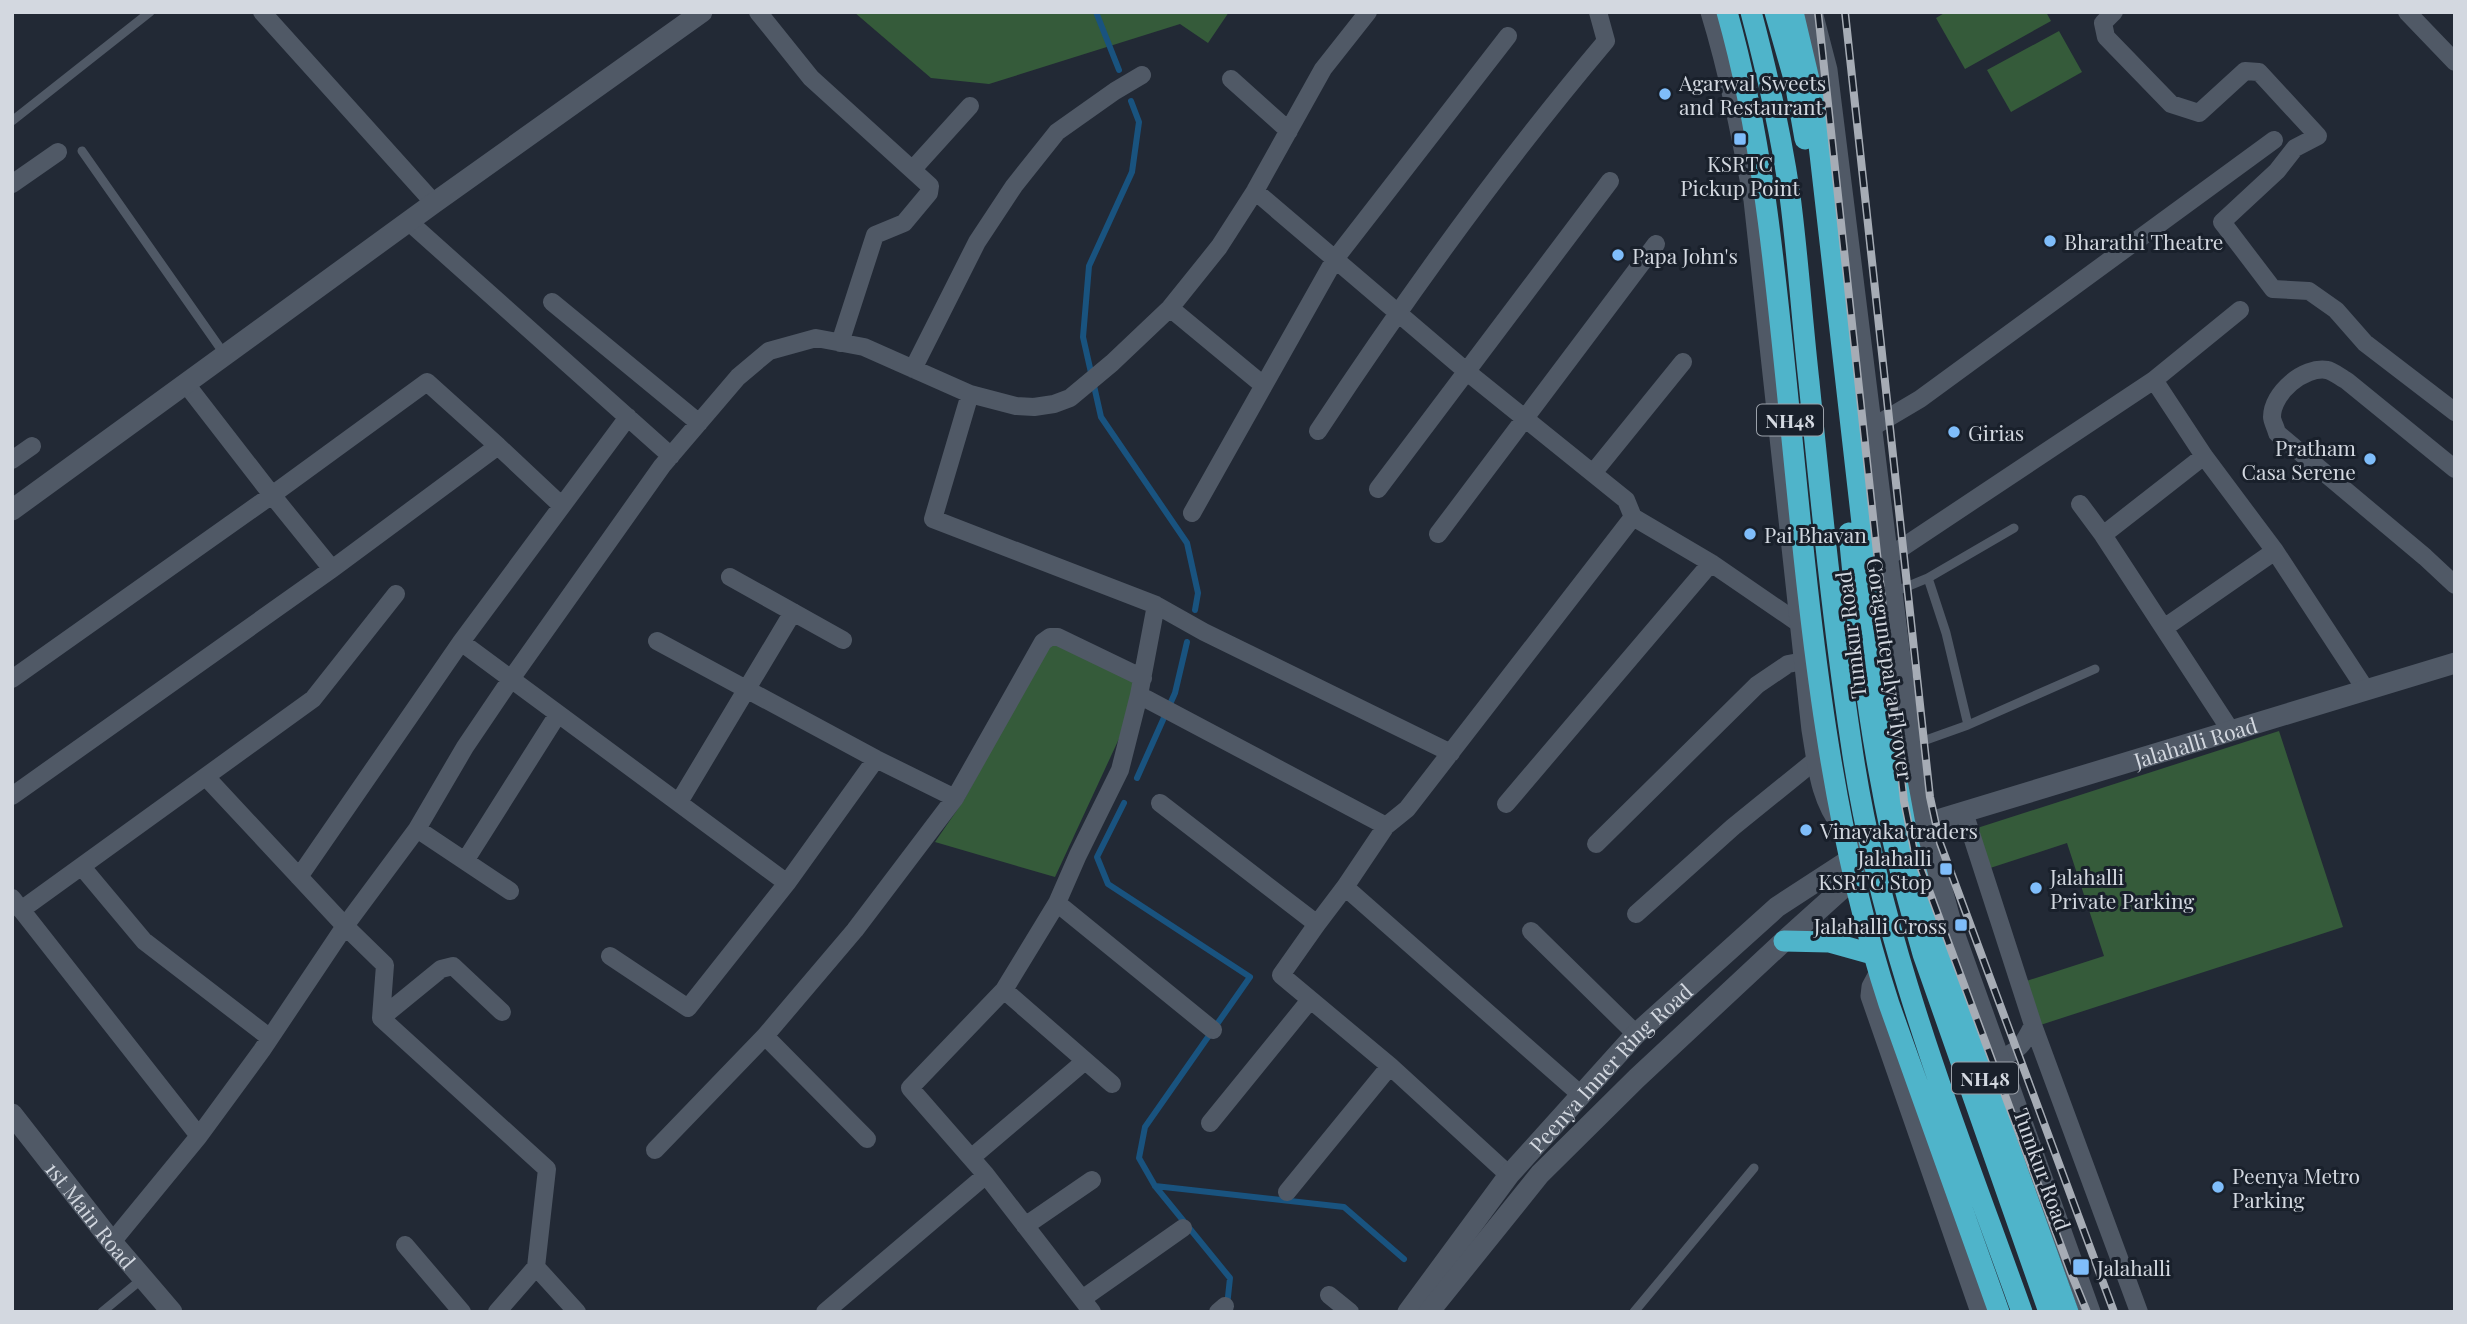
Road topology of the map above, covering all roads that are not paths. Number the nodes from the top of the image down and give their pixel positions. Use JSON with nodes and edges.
{"nodes":[{"id":1,"x":150,"y":12,"type":"edge"},
{"id":2,"x":262,"y":12,"type":"edge"},
{"id":3,"x":702,"y":12,"type":"edge"},
{"id":4,"x":758,"y":12,"type":"edge"},
{"id":5,"x":1368,"y":12,"type":"edge"},
{"id":6,"x":1598,"y":12,"type":"edge"},
{"id":7,"x":1711,"y":12,"type":"edge"},
{"id":8,"x":1727,"y":12,"type":"edge"},
{"id":9,"x":1751,"y":12,"type":"edge"},
{"id":10,"x":1775,"y":12,"type":"edge"},
{"id":11,"x":1793,"y":12,"type":"edge"},
{"id":12,"x":2114,"y":12,"type":"edge"},
{"id":13,"x":2407,"y":12,"type":"edge"},
{"id":14,"x":1818,"y":14,"type":"edge"},
{"id":15,"x":1508,"y":36,"type":"dead end"},
{"id":16,"x":2455,"y":62,"type":"edge"},
{"id":17,"x":1142,"y":75,"type":"dead end"},
{"id":18,"x":1231,"y":79,"type":"dead end"},
{"id":19,"x":970,"y":106,"type":"dead end"},
{"id":20,"x":12,"y":121,"type":"edge"},
{"id":21,"x":1289,"y":131,"type":"junction"},
{"id":22,"x":2274,"y":139,"type":"dead end"},
{"id":23,"x":82,"y":151,"type":"dead end"},
{"id":24,"x":58,"y":152,"type":"dead end"},
{"id":25,"x":913,"y":169,"type":"junction"},
{"id":26,"x":1610,"y":181,"type":"dead end"},
{"id":27,"x":12,"y":184,"type":"edge"},
{"id":28,"x":1255,"y":191,"type":"junction"},
{"id":29,"x":434,"y":203,"type":"junction"},
{"id":30,"x":408,"y":221,"type":"junction"},
{"id":31,"x":1656,"y":244,"type":"dead end"},
{"id":32,"x":1335,"y":259,"type":"junction"},
{"id":33,"x":552,"y":302,"type":"dead end"},
{"id":34,"x":1170,"y":308,"type":"junction"},
{"id":35,"x":2240,"y":310,"type":"dead end"},
{"id":36,"x":1397,"y":312,"type":"junction"},
{"id":37,"x":840,"y":343,"type":"junction"},
{"id":38,"x":225,"y":355,"type":"junction"},
{"id":39,"x":1683,"y":362,"type":"dead end"},
{"id":40,"x":913,"y":369,"type":"junction"},
{"id":41,"x":1466,"y":371,"type":"junction"},
{"id":42,"x":2154,"y":380,"type":"junction"},
{"id":43,"x":186,"y":384,"type":"junction"},
{"id":44,"x":1263,"y":385,"type":"junction"},
{"id":45,"x":970,"y":394,"type":"junction"},
{"id":46,"x":2455,"y":412,"type":"edge"},
{"id":47,"x":628,"y":417,"type":"junction"},
{"id":48,"x":1525,"y":420,"type":"junction"},
{"id":49,"x":699,"y":423,"type":"junction"},
{"id":50,"x":1871,"y":428,"type":"junction"},
{"id":51,"x":1318,"y":430,"type":"dead end"},
{"id":52,"x":32,"y":446,"type":"dead end"},
{"id":53,"x":498,"y":446,"type":"junction"},
{"id":54,"x":671,"y":456,"type":"junction"},
{"id":55,"x":2204,"y":456,"type":"junction"},
{"id":56,"x":12,"y":460,"type":"edge"},
{"id":57,"x":2455,"y":469,"type":"edge"},
{"id":58,"x":1593,"y":473,"type":"junction"},
{"id":59,"x":1378,"y":489,"type":"dead end"},
{"id":60,"x":272,"y":495,"type":"junction"},
{"id":61,"x":2080,"y":503,"type":"dead end"},
{"id":62,"x":562,"y":506,"type":"junction"},
{"id":63,"x":12,"y":510,"type":"edge"},
{"id":64,"x":1192,"y":513,"type":"dead end"},
{"id":65,"x":1633,"y":517,"type":"junction"},
{"id":66,"x":2014,"y":528,"type":"dead end"},
{"id":67,"x":1438,"y":534,"type":"dead end"},
{"id":68,"x":2103,"y":535,"type":"junction"},
{"id":69,"x":2275,"y":551,"type":"junction"},
{"id":70,"x":1887,"y":557,"type":"junction"},
{"id":71,"x":1711,"y":563,"type":"junction"},
{"id":72,"x":332,"y":569,"type":"junction"},
{"id":73,"x":1868,"y":572,"type":"junction"},
{"id":74,"x":730,"y":577,"type":"dead end"},
{"id":75,"x":1928,"y":578,"type":"junction"},
{"id":76,"x":2455,"y":585,"type":"edge"},
{"id":77,"x":1892,"y":592,"type":"junction"},
{"id":78,"x":396,"y":594,"type":"dead end"},
{"id":79,"x":1156,"y":606,"type":"junction"},
{"id":80,"x":793,"y":612,"type":"junction"},
{"id":81,"x":1800,"y":625,"type":"junction"},
{"id":82,"x":2164,"y":628,"type":"junction"},
{"id":83,"x":843,"y":640,"type":"dead end"},
{"id":84,"x":657,"y":641,"type":"dead end"},
{"id":85,"x":461,"y":642,"type":"junction"},
{"id":86,"x":1804,"y":662,"type":"junction"},
{"id":87,"x":2455,"y":663,"type":"edge"},
{"id":88,"x":2095,"y":669,"type":"dead end"},
{"id":89,"x":12,"y":679,"type":"edge"},
{"id":90,"x":511,"y":679,"type":"junction"},
{"id":91,"x":1141,"y":687,"type":"junction"},
{"id":92,"x":749,"y":689,"type":"junction"},
{"id":93,"x":2366,"y":690,"type":"junction"},
{"id":94,"x":558,"y":714,"type":"junction"},
{"id":95,"x":1968,"y":725,"type":"junction"},
{"id":96,"x":2231,"y":731,"type":"junction"},
{"id":97,"x":1911,"y":746,"type":"junction"},
{"id":98,"x":1451,"y":753,"type":"junction"},
{"id":99,"x":876,"y":759,"type":"junction"},
{"id":100,"x":1817,"y":759,"type":"junction"},
{"id":101,"x":206,"y":777,"type":"junction"},
{"id":102,"x":12,"y":796,"type":"edge"},
{"id":103,"x":955,"y":798,"type":"junction"},
{"id":104,"x":679,"y":802,"type":"junction"},
{"id":105,"x":1160,"y":803,"type":"dead end"},
{"id":106,"x":1506,"y":804,"type":"dead end"},
{"id":107,"x":1964,"y":812,"type":"junction"},
{"id":108,"x":1386,"y":826,"type":"junction"},
{"id":109,"x":1919,"y":827,"type":"junction"},
{"id":110,"x":418,"y":829,"type":"junction"},
{"id":111,"x":1844,"y":829,"type":"junction"},
{"id":112,"x":1596,"y":844,"type":"dead end"},
{"id":113,"x":466,"y":861,"type":"junction"},
{"id":114,"x":82,"y":867,"type":"junction"},
{"id":115,"x":1852,"y":868,"type":"junction"},
{"id":116,"x":299,"y":877,"type":"junction"},
{"id":117,"x":787,"y":883,"type":"junction"},
{"id":118,"x":1345,"y":887,"type":"junction"},
{"id":119,"x":510,"y":891,"type":"dead end"},
{"id":120,"x":17,"y":904,"type":"edge"},
{"id":121,"x":1057,"y":904,"type":"junction"},
{"id":122,"x":1636,"y":914,"type":"dead end"},
{"id":123,"x":1317,"y":924,"type":"junction"},
{"id":124,"x":345,"y":926,"type":"junction"},
{"id":125,"x":1531,"y":931,"type":"dead end"},
{"id":126,"x":1784,"y":941,"type":"junction"},
{"id":127,"x":610,"y":956,"type":"dead end"},
{"id":128,"x":1876,"y":964,"type":"junction"},
{"id":129,"x":1003,"y":990,"type":"junction"},
{"id":130,"x":1310,"y":1000,"type":"junction"},
{"id":131,"x":502,"y":1012,"type":"dead end"},
{"id":132,"x":381,"y":1018,"type":"junction"},
{"id":133,"x":2033,"y":1026,"type":"junction"},
{"id":134,"x":1213,"y":1030,"type":"dead end"},
{"id":135,"x":1636,"y":1034,"type":"junction"},
{"id":136,"x":765,"y":1036,"type":"junction"},
{"id":137,"x":270,"y":1038,"type":"junction"},
{"id":138,"x":2000,"y":1059,"type":"junction"},
{"id":139,"x":1085,"y":1061,"type":"junction"},
{"id":140,"x":1390,"y":1066,"type":"junction"},
{"id":141,"x":1112,"y":1084,"type":"dead end"},
{"id":142,"x":1580,"y":1094,"type":"junction"},
{"id":143,"x":12,"y":1114,"type":"edge"},
{"id":144,"x":1210,"y":1123,"type":"dead end"},
{"id":145,"x":199,"y":1136,"type":"junction"},
{"id":146,"x":867,"y":1139,"type":"dead end"},
{"id":147,"x":654,"y":1150,"type":"dead end"},
{"id":148,"x":971,"y":1158,"type":"junction"},
{"id":149,"x":1754,"y":1168,"type":"dead end"},
{"id":150,"x":986,"y":1175,"type":"junction"},
{"id":151,"x":1509,"y":1175,"type":"junction"},
{"id":152,"x":1092,"y":1180,"type":"dead end"},
{"id":153,"x":1287,"y":1192,"type":"dead end"},
{"id":154,"x":1025,"y":1226,"type":"junction"},
{"id":155,"x":1184,"y":1228,"type":"dead end"},
{"id":156,"x":112,"y":1242,"type":"junction"},
{"id":157,"x":405,"y":1245,"type":"dead end"},
{"id":158,"x":536,"y":1267,"type":"junction"},
{"id":159,"x":143,"y":1278,"type":"junction"},
{"id":160,"x":1329,"y":1295,"type":"dead end"},
{"id":161,"x":1087,"y":1305,"type":"edge"},
{"id":162,"x":102,"y":1312,"type":"edge"},
{"id":163,"x":172,"y":1312,"type":"edge"},
{"id":164,"x":462,"y":1312,"type":"edge"},
{"id":165,"x":497,"y":1312,"type":"edge"},
{"id":166,"x":576,"y":1312,"type":"edge"},
{"id":167,"x":825,"y":1312,"type":"edge"},
{"id":168,"x":1350,"y":1312,"type":"edge"},
{"id":169,"x":1408,"y":1312,"type":"edge"},
{"id":170,"x":1429,"y":1312,"type":"edge"},
{"id":171,"x":1634,"y":1312,"type":"edge"},
{"id":172,"x":1981,"y":1312,"type":"edge"},
{"id":173,"x":1999,"y":1312,"type":"edge"},
{"id":174,"x":2022,"y":1312,"type":"edge"},
{"id":175,"x":2049,"y":1312,"type":"edge"},
{"id":176,"x":2068,"y":1312,"type":"edge"},
{"id":177,"x":2090,"y":1312,"type":"edge"},
{"id":178,"x":2138,"y":1312,"type":"edge"}],
"edges":[{"from":1,"to":20,"type":"lane"},
{"from":2,"to":29,"type":"street"},
{"from":3,"to":29,"type":"street"},
{"from":4,"to":25,"type":"street"},
{"from":5,"to":21,"type":"street"},
{"from":6,"to":36,"type":"street"},
{"from":7,"to":81,"type":"street"},
{"from":8,"to":111,"type":"highway","name":"Tumkur Road","number":"NH48"},
{"from":9,"to":174,"type":"highway"},
{"from":10,"to":175,"type":"highway","name":"Goraguntepalya Flyover"},
{"from":11,"to":73,"type":"highway","name":"Tumkur Road","number":"NH48"},
{"from":12,"to":46,"type":"street"},
{"from":13,"to":16,"type":"street"},
{"from":14,"to":50,"type":"street"},
{"from":15,"to":32,"type":"street"},
{"from":17,"to":40,"type":"street"},
{"from":18,"to":21,"type":"street"},
{"from":19,"to":25,"type":"street"},
{"from":21,"to":28,"type":"street"},
{"from":22,"to":50,"type":"street"},
{"from":23,"to":38,"type":"lane"},
{"from":24,"to":27,"type":"street"},
{"from":25,"to":37,"type":"street"},
{"from":26,"to":41,"type":"street"},
{"from":28,"to":32,"type":"street"},
{"from":28,"to":34,"type":"street"},
{"from":29,"to":30,"type":"street"},
{"from":30,"to":38,"type":"street"},
{"from":30,"to":47,"type":"street"},
{"from":31,"to":48,"type":"street"},
{"from":32,"to":36,"type":"street"},
{"from":32,"to":44,"type":"street"},
{"from":33,"to":49,"type":"street"},
{"from":34,"to":44,"type":"street"},
{"from":34,"to":45,"type":"street"},
{"from":35,"to":42,"type":"street"},
{"from":36,"to":41,"type":"street"},
{"from":36,"to":51,"type":"street"},
{"from":37,"to":40,"type":"street"},
{"from":37,"to":49,"type":"street"},
{"from":38,"to":43,"type":"street"},
{"from":39,"to":58,"type":"street"},
{"from":40,"to":45,"type":"street"},
{"from":41,"to":48,"type":"street"},
{"from":41,"to":59,"type":"street"},
{"from":42,"to":55,"type":"street"},
{"from":42,"to":70,"type":"street"},
{"from":43,"to":60,"type":"street"},
{"from":43,"to":63,"type":"street"},
{"from":44,"to":64,"type":"street"},
{"from":45,"to":79,"type":"street"},
{"from":47,"to":54,"type":"street"},
{"from":47,"to":62,"type":"street"},
{"from":48,"to":58,"type":"street"},
{"from":48,"to":67,"type":"street"},
{"from":49,"to":54,"type":"street"},
{"from":50,"to":70,"type":"street"},
{"from":52,"to":56,"type":"street"},
{"from":53,"to":60,"type":"street"},
{"from":53,"to":62,"type":"street"},
{"from":53,"to":72,"type":"street"},
{"from":54,"to":90,"type":"street"},
{"from":55,"to":68,"type":"street"},
{"from":55,"to":69,"type":"street"},
{"from":57,"to":76,"type":"street"},
{"from":58,"to":65,"type":"street"},
{"from":60,"to":72,"type":"street"},
{"from":60,"to":89,"type":"street"},
{"from":61,"to":68,"type":"street"},
{"from":62,"to":85,"type":"street"},
{"from":65,"to":71,"type":"street"},
{"from":65,"to":98,"type":"street"},
{"from":66,"to":75,"type":"lane"},
{"from":68,"to":82,"type":"street"},
{"from":69,"to":82,"type":"street"},
{"from":69,"to":93,"type":"street"},
{"from":70,"to":73,"type":"street"},
{"from":70,"to":77,"type":"street"},
{"from":71,"to":81,"type":"street"},
{"from":71,"to":106,"type":"street"},
{"from":72,"to":102,"type":"street"},
{"from":73,"to":109,"type":"highway","name":"Tumkur Road","number":"NH48"},
{"from":74,"to":80,"type":"street"},
{"from":75,"to":77,"type":"lane"},
{"from":75,"to":95,"type":"lane"},
{"from":77,"to":97,"type":"street"},
{"from":78,"to":101,"type":"street"},
{"from":79,"to":91,"type":"street"},
{"from":79,"to":98,"type":"street"},
{"from":80,"to":83,"type":"street"},
{"from":80,"to":92,"type":"street"},
{"from":81,"to":86,"type":"street"},
{"from":82,"to":96,"type":"street"},
{"from":84,"to":92,"type":"street"},
{"from":85,"to":90,"type":"street"},
{"from":85,"to":116,"type":"street"},
{"from":86,"to":100,"type":"street"},
{"from":86,"to":112,"type":"street"},
{"from":87,"to":93,"type":"street","name":"Jalahalli Road"},
{"from":88,"to":95,"type":"lane"},
{"from":90,"to":94,"type":"street"},
{"from":90,"to":110,"type":"street"},
{"from":91,"to":103,"type":"street"},
{"from":91,"to":108,"type":"street"},
{"from":91,"to":121,"type":"street"},
{"from":92,"to":99,"type":"street"},
{"from":92,"to":104,"type":"street"},
{"from":93,"to":96,"type":"street","name":"Jalahalli Road"},
{"from":94,"to":104,"type":"street"},
{"from":94,"to":113,"type":"street"},
{"from":95,"to":97,"type":"lane"},
{"from":96,"to":107,"type":"street","name":"Jalahalli Road"},
{"from":97,"to":109,"type":"street"},
{"from":98,"to":108,"type":"street"},
{"from":99,"to":103,"type":"street"},
{"from":99,"to":117,"type":"street"},
{"from":100,"to":111,"type":"street"},
{"from":100,"to":122,"type":"street"},
{"from":101,"to":114,"type":"street"},
{"from":101,"to":116,"type":"street"},
{"from":103,"to":136,"type":"street"},
{"from":104,"to":117,"type":"street"},
{"from":105,"to":123,"type":"street"},
{"from":107,"to":109,"type":"street","name":"Jalahalli Road"},
{"from":107,"to":133,"type":"street"},
{"from":108,"to":118,"type":"street"},
{"from":109,"to":115,"type":"street","name":"Jalahalli Road"},
{"from":109,"to":138,"type":"street"},
{"from":109,"to":176,"type":"highway","name":"Tumkur Road","number":"NH48"},
{"from":110,"to":113,"type":"street"},
{"from":110,"to":124,"type":"street"},
{"from":111,"to":115,"type":"highway","name":"Tumkur Road","number":"NH48"},
{"from":113,"to":119,"type":"street"},
{"from":114,"to":120,"type":"street"},
{"from":114,"to":137,"type":"street"},
{"from":115,"to":126,"type":"street","name":"Peenya Inner Ring Road"},
{"from":115,"to":128,"type":"highway","name":"Tumkur Road","number":"NH48"},
{"from":115,"to":135,"type":"street","name":"Peenya Inner Ring Road"},
{"from":116,"to":124,"type":"street"},
{"from":117,"to":127,"type":"street"},
{"from":118,"to":123,"type":"street"},
{"from":118,"to":142,"type":"street"},
{"from":120,"to":145,"type":"street"},
{"from":121,"to":129,"type":"street"},
{"from":121,"to":134,"type":"street"},
{"from":123,"to":130,"type":"street"},
{"from":124,"to":132,"type":"street"},
{"from":124,"to":137,"type":"street"},
{"from":125,"to":135,"type":"street"},
{"from":126,"to":128,"type":"highway"},
{"from":126,"to":170,"type":"street","name":"Peenya Inner Ring Road"},
{"from":128,"to":172,"type":"street"},
{"from":128,"to":173,"type":"highway","name":"Tumkur Road","number":"NH48"},
{"from":129,"to":139,"type":"street"},
{"from":129,"to":148,"type":"street"},
{"from":130,"to":140,"type":"street"},
{"from":130,"to":144,"type":"street"},
{"from":131,"to":132,"type":"street"},
{"from":132,"to":158,"type":"street"},
{"from":133,"to":138,"type":"street"},
{"from":133,"to":178,"type":"street"},
{"from":135,"to":142,"type":"street","name":"Peenya Inner Ring Road"},
{"from":136,"to":146,"type":"street"},
{"from":136,"to":147,"type":"street"},
{"from":137,"to":145,"type":"street"},
{"from":138,"to":177,"type":"street"},
{"from":139,"to":141,"type":"street"},
{"from":139,"to":148,"type":"street"},
{"from":140,"to":151,"type":"street"},
{"from":140,"to":153,"type":"street"},
{"from":142,"to":151,"type":"street","name":"Peenya Inner Ring Road"},
{"from":143,"to":156,"type":"street","name":"1st Main Road"},
{"from":145,"to":156,"type":"street"},
{"from":148,"to":150,"type":"street"},
{"from":149,"to":171,"type":"lane"},
{"from":150,"to":154,"type":"street"},
{"from":150,"to":167,"type":"street"},
{"from":151,"to":169,"type":"street","name":"Peenya Inner Ring Road"},
{"from":152,"to":154,"type":"street"},
{"from":154,"to":161,"type":"street"},
{"from":155,"to":161,"type":"street"},
{"from":156,"to":159,"type":"street","name":"1st Main Road"},
{"from":157,"to":164,"type":"street"},
{"from":158,"to":165,"type":"street"},
{"from":158,"to":166,"type":"street"},
{"from":159,"to":162,"type":"lane"},
{"from":159,"to":163,"type":"street","name":"1st Main Road"},
{"from":160,"to":168,"type":"street"}]}
